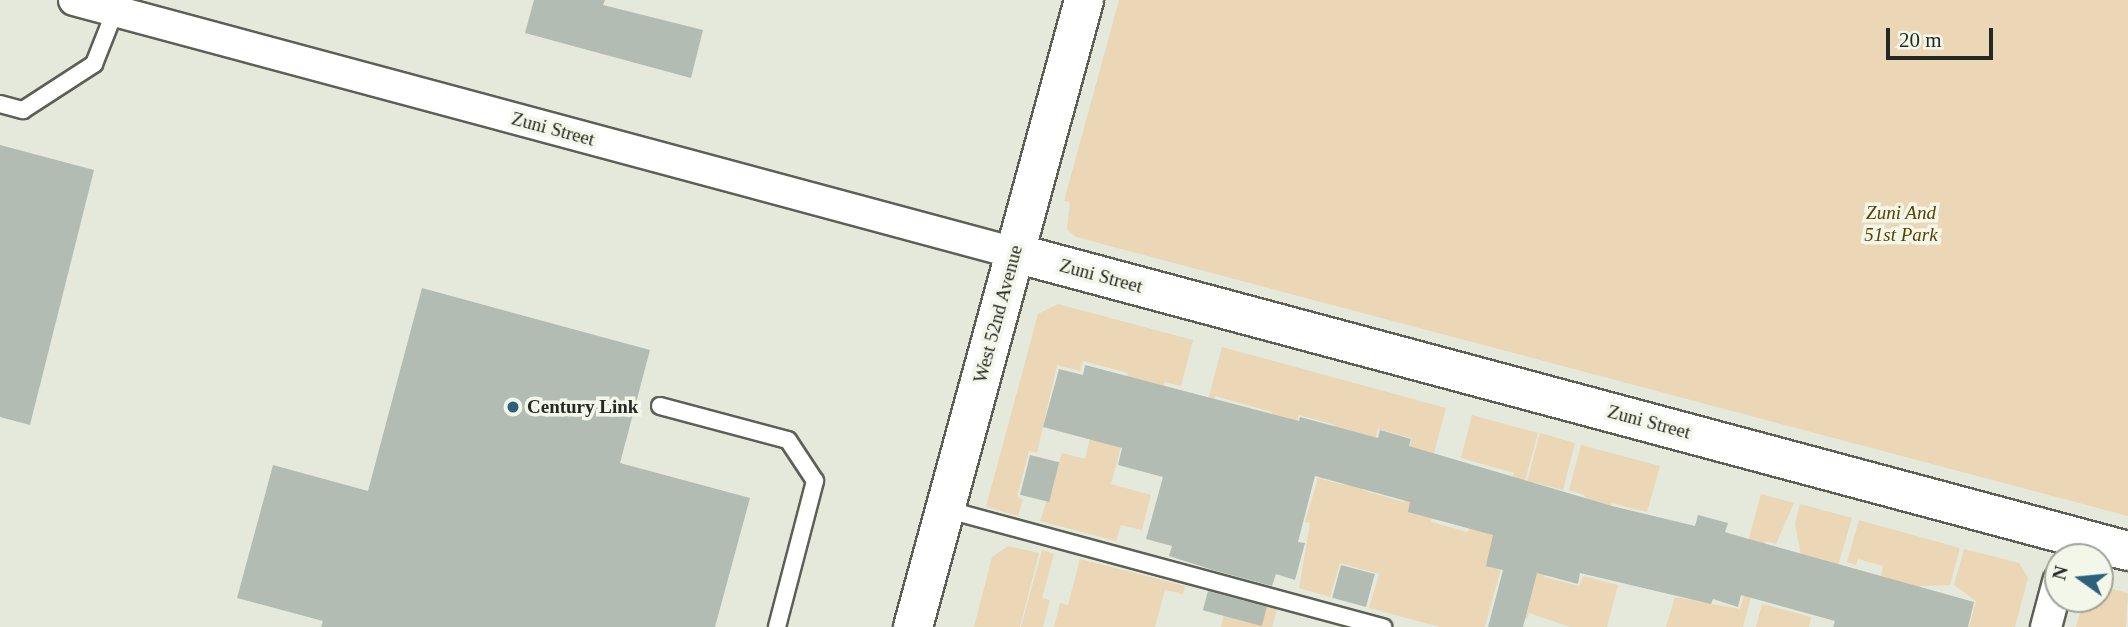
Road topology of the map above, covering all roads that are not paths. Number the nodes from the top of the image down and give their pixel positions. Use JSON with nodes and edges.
{"nodes":[{"id":1,"x":74,"y":0,"type":"edge"},
{"id":2,"x":1084,"y":0,"type":"edge"},
{"id":3,"x":115,"y":11,"type":"junction"},
{"id":4,"x":0,"y":104,"type":"edge"},
{"id":5,"x":1015,"y":253,"type":"junction"},
{"id":6,"x":660,"y":406,"type":"dead end"},
{"id":7,"x":945,"y":509,"type":"junction"},
{"id":8,"x":2057,"y":543,"type":"edge"},
{"id":9,"x":777,"y":627,"type":"edge"},
{"id":10,"x":913,"y":627,"type":"edge"},
{"id":11,"x":1383,"y":627,"type":"edge"}],
"edges":[{"from":1,"to":3,"type":"street","name":"Zuni Street"},
{"from":2,"to":5,"type":"street","name":"West 52nd Avenue"},
{"from":3,"to":4,"type":"lane"},
{"from":3,"to":5,"type":"street","name":"Zuni Street"},
{"from":5,"to":7,"type":"street","name":"West 52nd Avenue"},
{"from":5,"to":8,"type":"street","name":"Zuni Street"},
{"from":6,"to":9,"type":"lane"},
{"from":7,"to":10,"type":"street","name":"West 52nd Avenue"},
{"from":7,"to":11,"type":"lane"}]}
